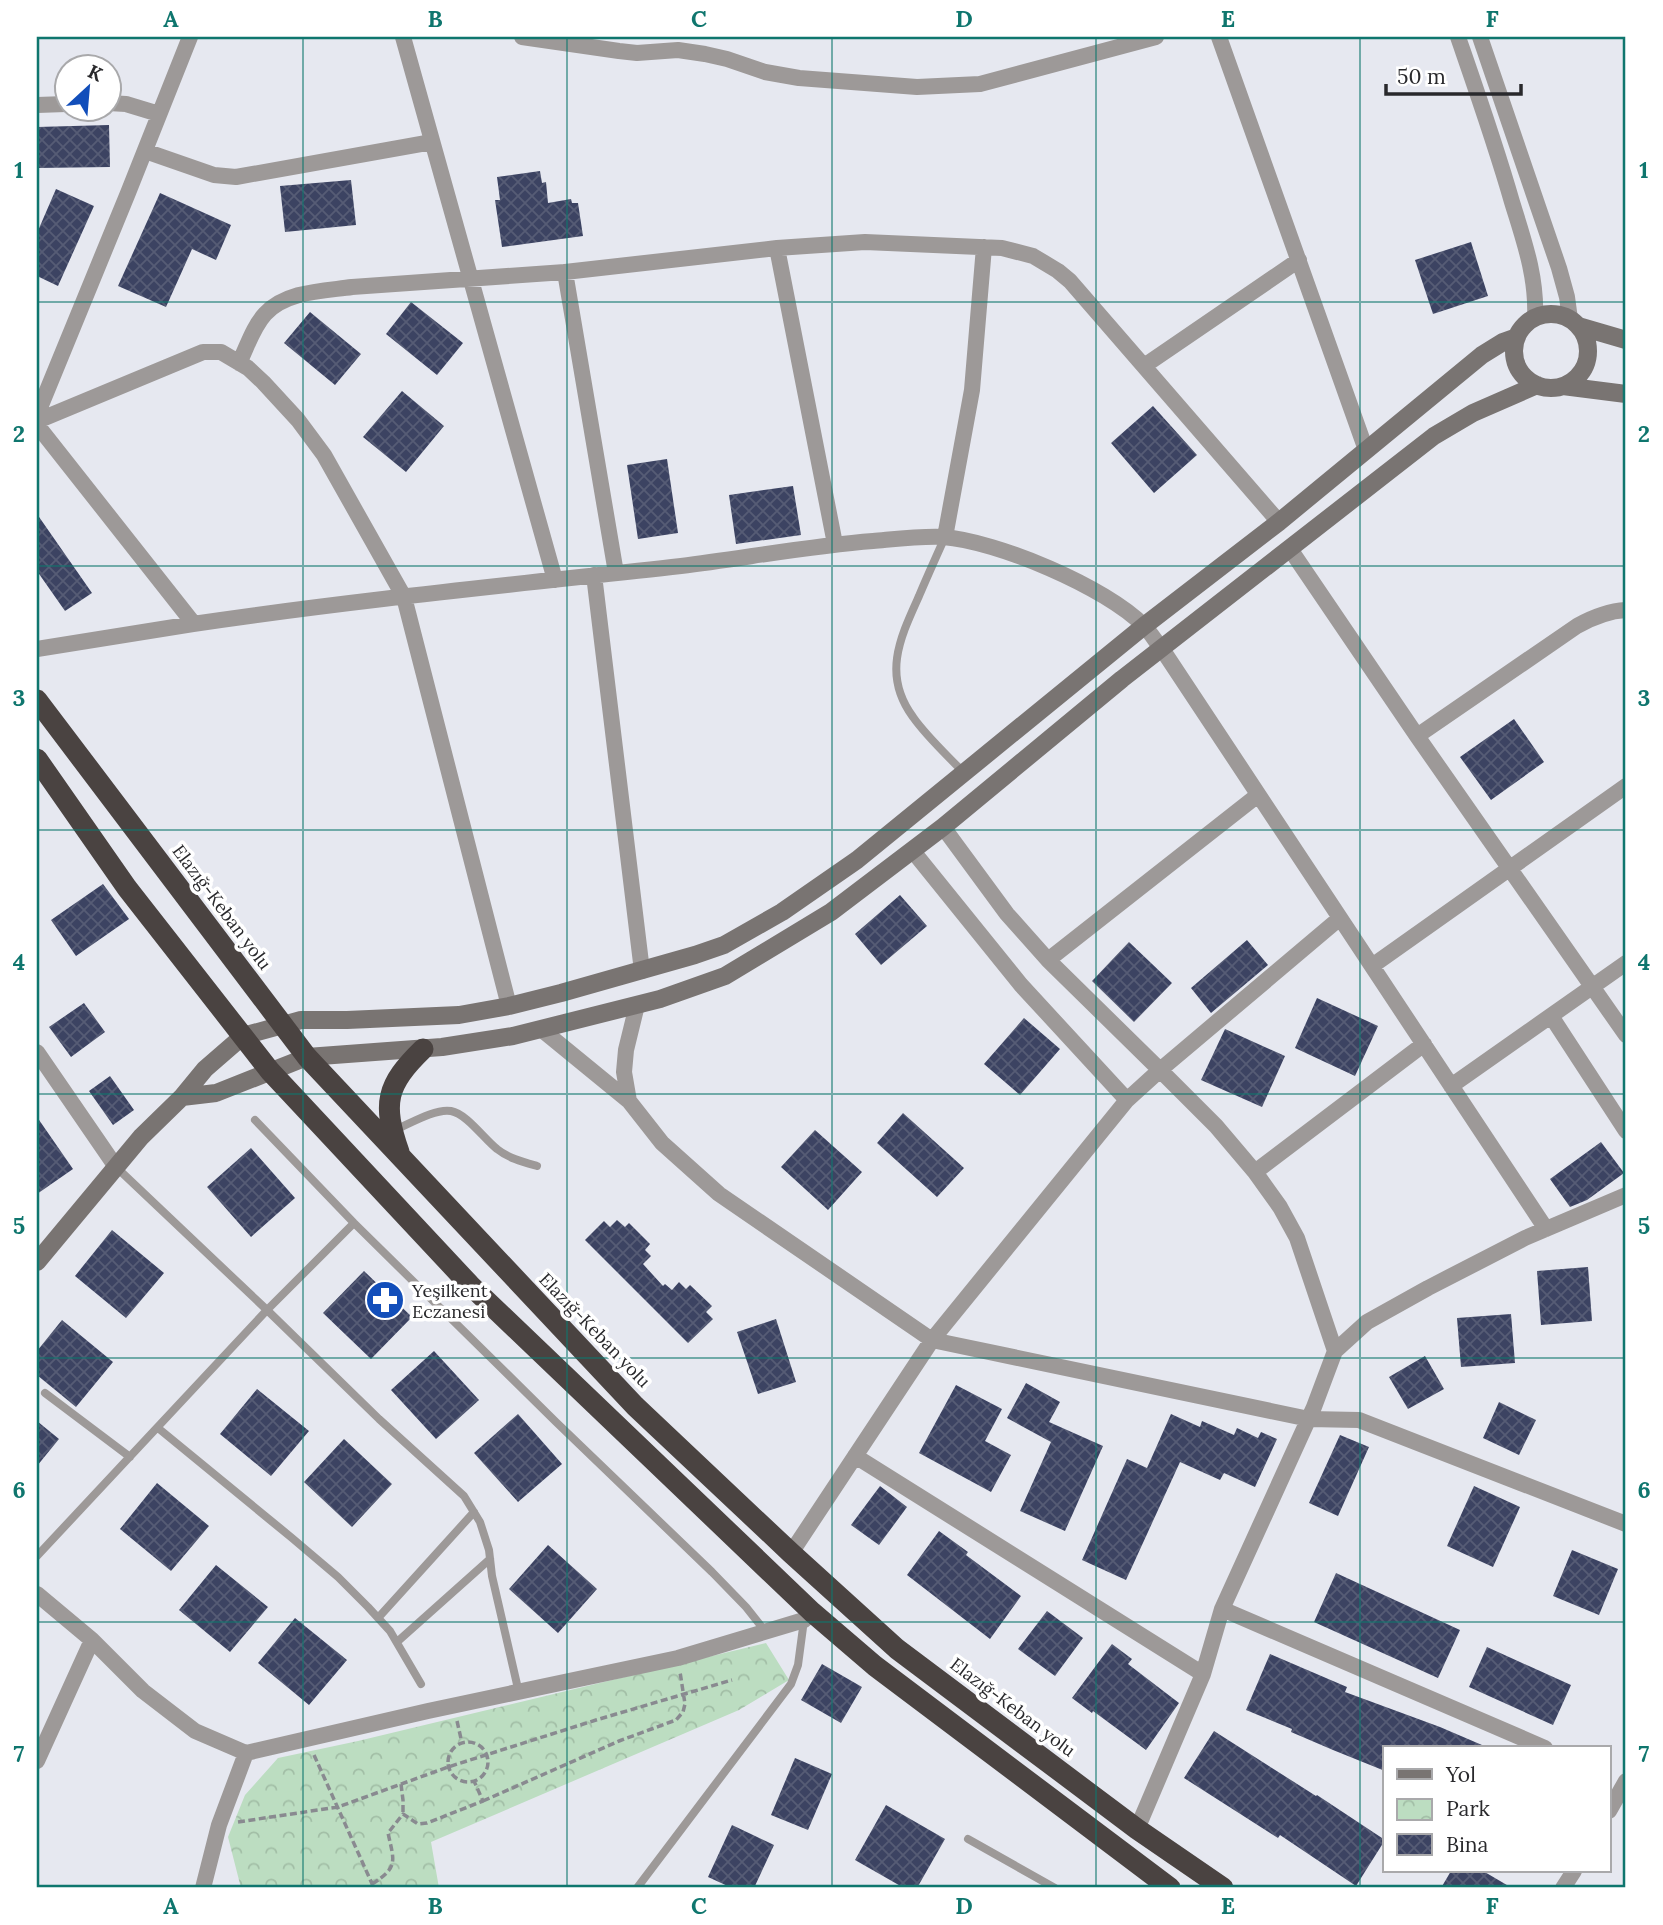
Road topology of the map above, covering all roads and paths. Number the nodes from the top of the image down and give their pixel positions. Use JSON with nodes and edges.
{"nodes":[{"id":1,"x":190,"y":37,"type":"edge"},
{"id":2,"x":403,"y":37,"type":"edge"},
{"id":3,"x":522,"y":37,"type":"edge"},
{"id":4,"x":1156,"y":37,"type":"edge"},
{"id":5,"x":1219,"y":37,"type":"edge"},
{"id":6,"x":1458,"y":37,"type":"edge"},
{"id":7,"x":1480,"y":37,"type":"edge"},
{"id":8,"x":619,"y":44,"type":"edge"},
{"id":9,"x":122,"y":105,"type":"edge"},
{"id":10,"x":159,"y":114,"type":"junction"},
{"id":11,"x":432,"y":142,"type":"junction"},
{"id":12,"x":145,"y":151,"type":"junction"},
{"id":13,"x":984,"y":247,"type":"junction"},
{"id":14,"x":777,"y":248,"type":"junction"},
{"id":15,"x":1299,"y":260,"type":"junction"},
{"id":16,"x":565,"y":272,"type":"junction"},
{"id":17,"x":469,"y":279,"type":"junction"},
{"id":18,"x":1535,"y":318,"type":"junction"},
{"id":19,"x":1574,"y":322,"type":"junction"},
{"id":20,"x":1517,"y":337,"type":"junction"},
{"id":21,"x":1626,"y":340,"type":"edge"},
{"id":22,"x":239,"y":363,"type":"junction"},
{"id":23,"x":1144,"y":366,"type":"junction"},
{"id":24,"x":1537,"y":384,"type":"junction"},
{"id":25,"x":1563,"y":386,"type":"junction"},
{"id":26,"x":1626,"y":394,"type":"edge"},
{"id":27,"x":37,"y":415,"type":"edge"},
{"id":28,"x":37,"y":423,"type":"edge"},
{"id":29,"x":1366,"y":450,"type":"junction"},
{"id":30,"x":1279,"y":522,"type":"junction"},
{"id":31,"x":945,"y":537,"type":"junction"},
{"id":32,"x":835,"y":544,"type":"junction"},
{"id":33,"x":1290,"y":549,"type":"junction"},
{"id":34,"x":616,"y":573,"type":"junction"},
{"id":35,"x":594,"y":575,"type":"junction"},
{"id":36,"x":555,"y":580,"type":"junction"},
{"id":37,"x":404,"y":597,"type":"junction"},
{"id":38,"x":1626,"y":610,"type":"edge"},
{"id":39,"x":194,"y":624,"type":"junction"},
{"id":40,"x":1144,"y":626,"type":"junction"},
{"id":41,"x":37,"y":649,"type":"edge"},
{"id":42,"x":1162,"y":649,"type":"junction"},
{"id":43,"x":37,"y":700,"type":"edge"},
{"id":44,"x":1417,"y":736,"type":"junction"},
{"id":45,"x":37,"y":759,"type":"edge"},
{"id":46,"x":964,"y":773,"type":"junction"},
{"id":47,"x":1626,"y":786,"type":"edge"},
{"id":48,"x":1258,"y":795,"type":"junction"},
{"id":49,"x":943,"y":827,"type":"junction"},
{"id":50,"x":912,"y":850,"type":"junction"},
{"id":51,"x":1510,"y":868,"type":"junction"},
{"id":52,"x":1340,"y":918,"type":"junction"},
{"id":53,"x":1048,"y":960,"type":"junction"},
{"id":54,"x":1626,"y":962,"type":"edge"},
{"id":55,"x":1372,"y":966,"type":"junction"},
{"id":56,"x":642,"y":971,"type":"junction"},
{"id":57,"x":1592,"y":987,"type":"junction"},
{"id":58,"x":637,"y":1005,"type":"junction"},
{"id":59,"x":509,"y":1006,"type":"junction"},
{"id":60,"x":1550,"y":1016,"type":"junction"},
{"id":61,"x":283,"y":1025,"type":"junction"},
{"id":62,"x":541,"y":1029,"type":"junction"},
{"id":63,"x":1626,"y":1035,"type":"edge"},
{"id":64,"x":243,"y":1036,"type":"junction"},
{"id":65,"x":1424,"y":1044,"type":"junction"},
{"id":66,"x":423,"y":1049,"type":"junction"},
{"id":67,"x":37,"y":1052,"type":"edge"},
{"id":68,"x":307,"y":1057,"type":"junction"},
{"id":69,"x":270,"y":1070,"type":"junction"},
{"id":70,"x":1160,"y":1070,"type":"junction"},
{"id":71,"x":1451,"y":1086,"type":"junction"},
{"id":72,"x":183,"y":1097,"type":"junction"},
{"id":73,"x":1127,"y":1100,"type":"junction"},
{"id":74,"x":629,"y":1101,"type":"junction"},
{"id":75,"x":255,"y":1120,"type":"dead end"},
{"id":76,"x":392,"y":1131,"type":"junction"},
{"id":77,"x":1626,"y":1131,"type":"edge"},
{"id":78,"x":401,"y":1157,"type":"junction"},
{"id":79,"x":537,"y":1166,"type":"dead end"},
{"id":80,"x":116,"y":1167,"type":"junction"},
{"id":81,"x":1255,"y":1172,"type":"junction"},
{"id":82,"x":1626,"y":1195,"type":"edge"},
{"id":83,"x":354,"y":1223,"type":"junction"},
{"id":84,"x":1546,"y":1229,"type":"junction"},
{"id":85,"x":37,"y":1262,"type":"edge"},
{"id":86,"x":267,"y":1310,"type":"junction"},
{"id":87,"x":932,"y":1340,"type":"junction"},
{"id":88,"x":1335,"y":1351,"type":"junction"},
{"id":89,"x":45,"y":1393,"type":"dead end"},
{"id":90,"x":1309,"y":1419,"type":"junction"},
{"id":91,"x":158,"y":1428,"type":"junction"},
{"id":92,"x":855,"y":1456,"type":"junction"},
{"id":93,"x":130,"y":1457,"type":"junction"},
{"id":94,"x":474,"y":1512,"type":"junction"},
{"id":95,"x":1626,"y":1524,"type":"edge"},
{"id":96,"x":791,"y":1552,"type":"junction"},
{"id":97,"x":37,"y":1556,"type":"edge"},
{"id":98,"x":490,"y":1559,"type":"junction"},
{"id":99,"x":37,"y":1594,"type":"edge"},
{"id":100,"x":1222,"y":1609,"type":"junction"},
{"id":101,"x":808,"y":1616,"type":"junction"},
{"id":102,"x":378,"y":1618,"type":"junction"},
{"id":103,"x":765,"y":1631,"type":"junction"},
{"id":104,"x":92,"y":1640,"type":"junction"},
{"id":105,"x":397,"y":1642,"type":"junction"},
{"id":106,"x":678,"y":1658,"type":"junction"},
{"id":107,"x":1203,"y":1674,"type":"junction"},
{"id":108,"x":732,"y":1680,"type":"dead end"},
{"id":109,"x":422,"y":1684,"type":"dead end"},
{"id":110,"x":519,"y":1693,"type":"junction"},
{"id":111,"x":684,"y":1694,"type":"junction"},
{"id":112,"x":454,"y":1706,"type":"junction"},
{"id":113,"x":307,"y":1740,"type":"junction"},
{"id":114,"x":462,"y":1742,"type":"junction"},
{"id":115,"x":1540,"y":1746,"type":"edge"},
{"id":116,"x":246,"y":1753,"type":"junction"},
{"id":117,"x":486,"y":1755,"type":"junction"},
{"id":118,"x":37,"y":1761,"type":"edge"},
{"id":119,"x":448,"y":1767,"type":"junction"},
{"id":120,"x":474,"y":1781,"type":"junction"},
{"id":121,"x":1626,"y":1782,"type":"edge"},
{"id":122,"x":401,"y":1784,"type":"junction"},
{"id":123,"x":483,"y":1801,"type":"junction"},
{"id":124,"x":338,"y":1807,"type":"junction"},
{"id":125,"x":1610,"y":1809,"type":"edge"},
{"id":126,"x":403,"y":1814,"type":"junction"},
{"id":127,"x":219,"y":1825,"type":"junction"},
{"id":128,"x":1138,"y":1829,"type":"junction"},
{"id":129,"x":968,"y":1839,"type":"dead end"},
{"id":130,"x":1573,"y":1872,"type":"edge"},
{"id":131,"x":373,"y":1886,"type":"edge"},
{"id":132,"x":203,"y":1888,"type":"edge"},
{"id":133,"x":637,"y":1888,"type":"edge"},
{"id":134,"x":1055,"y":1888,"type":"edge"},
{"id":135,"x":1170,"y":1888,"type":"edge"},
{"id":136,"x":1223,"y":1888,"type":"edge"},
{"id":137,"x":1563,"y":1888,"type":"edge"}],
"edges":[{"from":1,"to":10,"type":"street"},
{"from":2,"to":11,"type":"street"},
{"from":3,"to":8,"type":"street"},
{"from":4,"to":8,"type":"street"},
{"from":5,"to":15,"type":"street"},
{"from":6,"to":18,"type":"street"},
{"from":7,"to":19,"type":"street"},
{"from":9,"to":10,"type":"street"},
{"from":10,"to":12,"type":"street"},
{"from":11,"to":12,"type":"street"},
{"from":11,"to":17,"type":"street"},
{"from":12,"to":27,"type":"street"},
{"from":13,"to":14,"type":"street"},
{"from":13,"to":23,"type":"street"},
{"from":13,"to":31,"type":"street"},
{"from":14,"to":16,"type":"street"},
{"from":14,"to":32,"type":"street"},
{"from":15,"to":23,"type":"street"},
{"from":15,"to":29,"type":"street"},
{"from":16,"to":17,"type":"street"},
{"from":16,"to":34,"type":"street"},
{"from":17,"to":22,"type":"street"},
{"from":17,"to":36,"type":"street"},
{"from":18,"to":19,"type":"main road"},
{"from":18,"to":20,"type":"main road"},
{"from":19,"to":21,"type":"main road"},
{"from":19,"to":25,"type":"main road"},
{"from":20,"to":24,"type":"main road"},
{"from":20,"to":29,"type":"main road"},
{"from":22,"to":28,"type":"street"},
{"from":22,"to":37,"type":"street"},
{"from":23,"to":30,"type":"street"},
{"from":24,"to":25,"type":"main road"},
{"from":24,"to":33,"type":"main road"},
{"from":25,"to":26,"type":"main road"},
{"from":28,"to":39,"type":"street"},
{"from":29,"to":30,"type":"main road"},
{"from":30,"to":40,"type":"main road"},
{"from":31,"to":32,"type":"street"},
{"from":31,"to":40,"type":"street"},
{"from":31,"to":46,"type":"lane"},
{"from":32,"to":34,"type":"street"},
{"from":33,"to":42,"type":"main road"},
{"from":33,"to":44,"type":"street"},
{"from":34,"to":35,"type":"street"},
{"from":35,"to":36,"type":"street"},
{"from":35,"to":56,"type":"street"},
{"from":36,"to":37,"type":"street"},
{"from":37,"to":39,"type":"street"},
{"from":37,"to":59,"type":"street"},
{"from":38,"to":44,"type":"street"},
{"from":39,"to":41,"type":"street"},
{"from":40,"to":42,"type":"street"},
{"from":40,"to":46,"type":"main road"},
{"from":42,"to":48,"type":"street"},
{"from":42,"to":49,"type":"main road"},
{"from":43,"to":61,"type":"highway","name":"Elazığ-Keban yolu"},
{"from":44,"to":51,"type":"street"},
{"from":45,"to":64,"type":"highway"},
{"from":46,"to":56,"type":"main road"},
{"from":47,"to":51,"type":"street"},
{"from":48,"to":52,"type":"street"},
{"from":48,"to":53,"type":"street"},
{"from":49,"to":50,"type":"main road"},
{"from":49,"to":53,"type":"street"},
{"from":50,"to":58,"type":"main road"},
{"from":50,"to":73,"type":"street"},
{"from":51,"to":55,"type":"street"},
{"from":51,"to":57,"type":"street"},
{"from":52,"to":55,"type":"street"},
{"from":52,"to":70,"type":"street"},
{"from":53,"to":70,"type":"street"},
{"from":54,"to":57,"type":"street"},
{"from":55,"to":65,"type":"street"},
{"from":56,"to":59,"type":"main road"},
{"from":57,"to":60,"type":"street"},
{"from":57,"to":63,"type":"street"},
{"from":58,"to":62,"type":"main road"},
{"from":58,"to":74,"type":"street"},
{"from":59,"to":61,"type":"main road"},
{"from":60,"to":71,"type":"street"},
{"from":60,"to":77,"type":"street"},
{"from":61,"to":64,"type":"main road"},
{"from":61,"to":68,"type":"highway","name":"Elazığ-Keban yolu"},
{"from":62,"to":66,"type":"main road"},
{"from":62,"to":74,"type":"street"},
{"from":64,"to":69,"type":"highway"},
{"from":64,"to":72,"type":"main road"},
{"from":65,"to":71,"type":"street"},
{"from":65,"to":81,"type":"street"},
{"from":66,"to":68,"type":"main road"},
{"from":66,"to":76,"type":"highway"},
{"from":67,"to":80,"type":"street"},
{"from":68,"to":69,"type":"main road"},
{"from":68,"to":78,"type":"highway","name":"Elazığ-Keban yolu"},
{"from":69,"to":72,"type":"main road"},
{"from":69,"to":101,"type":"highway"},
{"from":70,"to":73,"type":"street"},
{"from":70,"to":81,"type":"street"},
{"from":71,"to":84,"type":"street"},
{"from":72,"to":80,"type":"main road"},
{"from":73,"to":87,"type":"street"},
{"from":74,"to":87,"type":"street"},
{"from":75,"to":83,"type":"lane"},
{"from":76,"to":78,"type":"highway"},
{"from":76,"to":79,"type":"lane"},
{"from":78,"to":96,"type":"highway","name":"Elazığ-Keban yolu"},
{"from":80,"to":85,"type":"main road"},
{"from":80,"to":86,"type":"lane"},
{"from":81,"to":88,"type":"street"},
{"from":82,"to":84,"type":"street"},
{"from":83,"to":86,"type":"lane"},
{"from":83,"to":103,"type":"lane"},
{"from":84,"to":88,"type":"street"},
{"from":86,"to":91,"type":"lane"},
{"from":86,"to":94,"type":"lane"},
{"from":87,"to":90,"type":"street"},
{"from":87,"to":92,"type":"street"},
{"from":88,"to":90,"type":"street"},
{"from":89,"to":93,"type":"lane"},
{"from":90,"to":95,"type":"street"},
{"from":90,"to":100,"type":"street"},
{"from":91,"to":93,"type":"lane"},
{"from":91,"to":102,"type":"lane"},
{"from":92,"to":96,"type":"street"},
{"from":92,"to":107,"type":"street"},
{"from":93,"to":97,"type":"lane"},
{"from":94,"to":98,"type":"lane"},
{"from":94,"to":102,"type":"lane"},
{"from":96,"to":128,"type":"highway","name":"Elazığ-Keban yolu"},
{"from":98,"to":105,"type":"lane"},
{"from":98,"to":110,"type":"lane"},
{"from":99,"to":104,"type":"street"},
{"from":100,"to":107,"type":"street"},
{"from":100,"to":115,"type":"street"},
{"from":101,"to":103,"type":"street"},
{"from":101,"to":133,"type":"lane"},
{"from":101,"to":135,"type":"highway"},
{"from":102,"to":105,"type":"lane"},
{"from":103,"to":106,"type":"street"},
{"from":104,"to":116,"type":"street"},
{"from":104,"to":118,"type":"street"},
{"from":105,"to":109,"type":"lane"},
{"from":106,"to":110,"type":"street"},
{"from":106,"to":111,"type":"path"},
{"from":107,"to":128,"type":"street"},
{"from":108,"to":111,"type":"path"},
{"from":110,"to":112,"type":"street"},
{"from":111,"to":117,"type":"path"},
{"from":111,"to":123,"type":"path"},
{"from":112,"to":113,"type":"street"},
{"from":112,"to":114,"type":"path"},
{"from":113,"to":116,"type":"street"},
{"from":113,"to":124,"type":"path"},
{"from":114,"to":117,"type":"path"},
{"from":114,"to":119,"type":"path"},
{"from":116,"to":127,"type":"street"},
{"from":117,"to":119,"type":"path"},
{"from":117,"to":120,"type":"path"},
{"from":119,"to":120,"type":"path"},
{"from":119,"to":122,"type":"path"},
{"from":120,"to":123,"type":"path"},
{"from":121,"to":125,"type":"street"},
{"from":122,"to":124,"type":"path"},
{"from":122,"to":126,"type":"path"},
{"from":123,"to":126,"type":"path"},
{"from":124,"to":127,"type":"path"},
{"from":124,"to":131,"type":"path"},
{"from":126,"to":131,"type":"path"},
{"from":127,"to":132,"type":"street"},
{"from":128,"to":136,"type":"highway","name":"Elazığ-Keban yolu"},
{"from":129,"to":134,"type":"lane"},
{"from":130,"to":137,"type":"street"}]}
